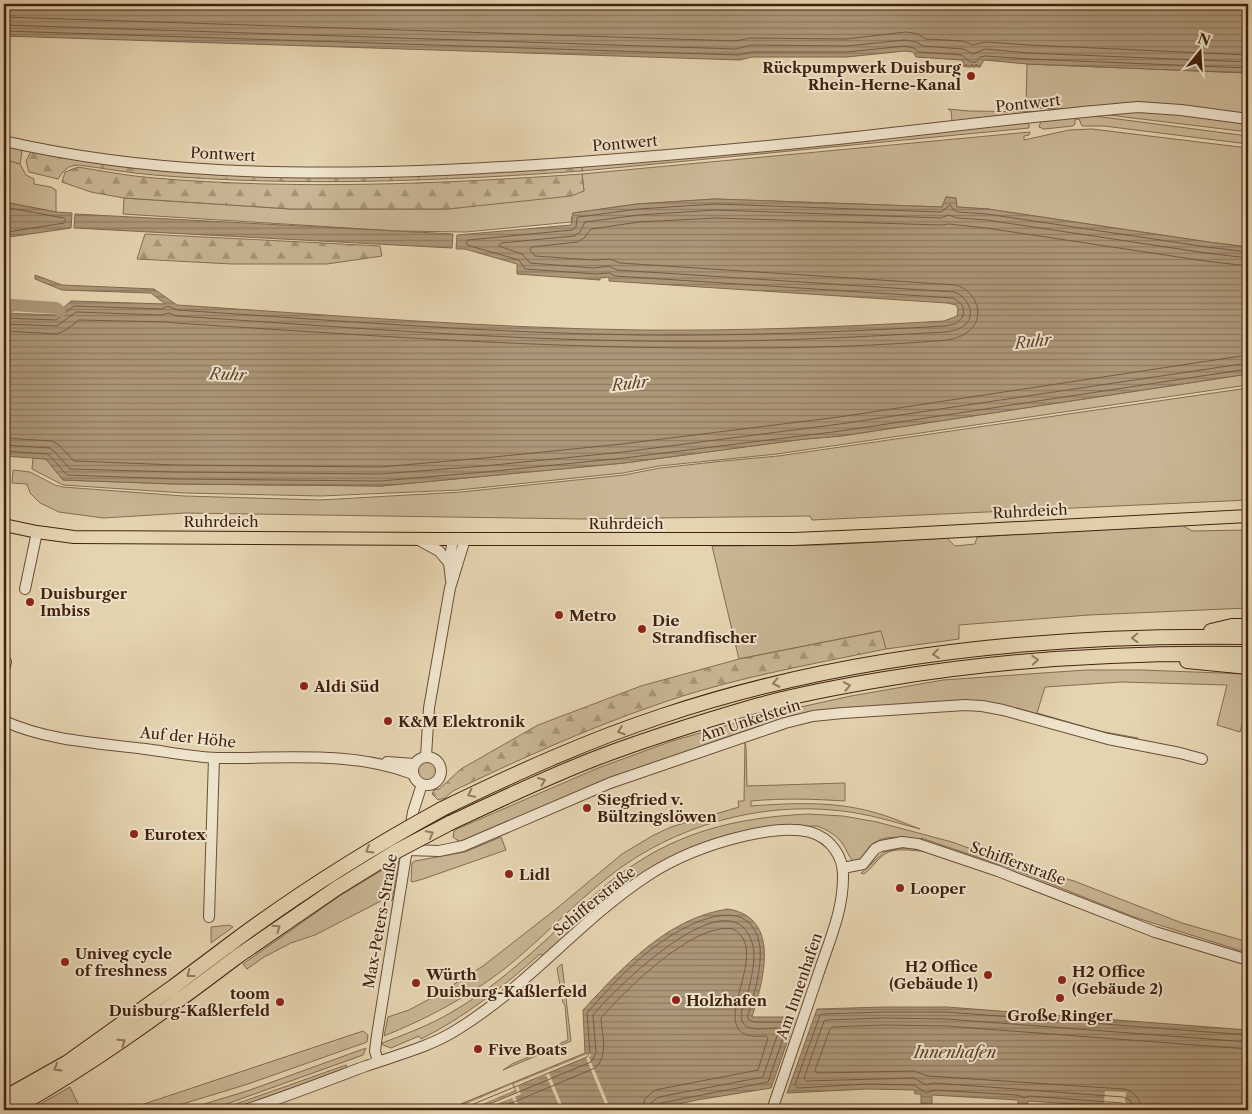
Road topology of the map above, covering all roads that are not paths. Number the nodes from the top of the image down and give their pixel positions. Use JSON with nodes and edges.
{"nodes":[{"id":1,"x":1248,"y":119,"type":"edge"},
{"id":2,"x":4,"y":141,"type":"edge"},
{"id":3,"x":1248,"y":516,"type":"edge"},
{"id":4,"x":4,"y":524,"type":"edge"},
{"id":5,"x":37,"y":532,"type":"junction"},
{"id":6,"x":416,"y":539,"type":"junction"},
{"id":7,"x":459,"y":539,"type":"junction"},
{"id":8,"x":449,"y":563,"type":"junction"},
{"id":9,"x":451,"y":584,"type":"junction"},
{"id":10,"x":25,"y":589,"type":"dead end"},
{"id":11,"x":1248,"y":626,"type":"edge"},
{"id":12,"x":1248,"y":636,"type":"edge"},
{"id":13,"x":1184,"y":637,"type":"junction"},
{"id":14,"x":1248,"y":654,"type":"edge"},
{"id":15,"x":1162,"y":655,"type":"junction"},
{"id":16,"x":1248,"y":667,"type":"edge"},
{"id":17,"x":4,"y":721,"type":"edge"},
{"id":18,"x":426,"y":756,"type":"junction"},
{"id":19,"x":214,"y":758,"type":"junction"},
{"id":20,"x":1202,"y":759,"type":"dead end"},
{"id":21,"x":413,"y":769,"type":"junction"},
{"id":22,"x":422,"y":784,"type":"junction"},
{"id":23,"x":408,"y":850,"type":"junction"},
{"id":24,"x":843,"y":868,"type":"junction"},
{"id":25,"x":209,"y":916,"type":"dead end"},
{"id":26,"x":1248,"y":960,"type":"edge"},
{"id":27,"x":378,"y":1062,"type":"junction"},
{"id":28,"x":4,"y":1098,"type":"edge"},
{"id":29,"x":772,"y":1109,"type":"edge"},
{"id":30,"x":11,"y":1110,"type":"edge"},
{"id":31,"x":245,"y":1110,"type":"edge"}],
"edges":[{"from":1,"to":2,"type":"street","name":"Pontwert"},
{"from":3,"to":7,"type":"main road","name":"Ruhrdeich"},
{"from":4,"to":5,"type":"main road","name":"Ruhrdeich"},
{"from":5,"to":6,"type":"main road","name":"Ruhrdeich"},
{"from":5,"to":10,"type":"street"},
{"from":6,"to":7,"type":"main road","name":"Ruhrdeich"},
{"from":6,"to":8,"type":"street"},
{"from":7,"to":8,"type":"street"},
{"from":7,"to":9,"type":"street"},
{"from":8,"to":9,"type":"street"},
{"from":9,"to":18,"type":"street"},
{"from":11,"to":13,"type":"highway"},
{"from":12,"to":13,"type":"highway"},
{"from":13,"to":28,"type":"highway","one_way":true,"bridge":true},
{"from":14,"to":15,"type":"highway"},
{"from":15,"to":16,"type":"highway"},
{"from":30,"to":15,"type":"highway","one_way":true,"bridge":true},
{"from":17,"to":19,"type":"street","name":"Auf der Höhe"},
{"from":18,"to":21,"type":"street"},
{"from":18,"to":22,"type":"street"},
{"from":19,"to":21,"type":"street","name":"Auf der Höhe"},
{"from":19,"to":25,"type":"street"},
{"from":20,"to":23,"type":"street","name":"Am Unkelstein"},
{"from":21,"to":22,"type":"street"},
{"from":22,"to":23,"type":"street","name":"Max-Peters-Straße"},
{"from":23,"to":27,"type":"street","name":"Max-Peters-Straße"},
{"from":24,"to":26,"type":"street","name":"Schifferstraße"},
{"from":24,"to":27,"type":"street","name":"Schifferstraße"},
{"from":24,"to":29,"type":"street","name":"Am Innenhafen"},
{"from":27,"to":31,"type":"street","name":"Schifferstraße"}]}
